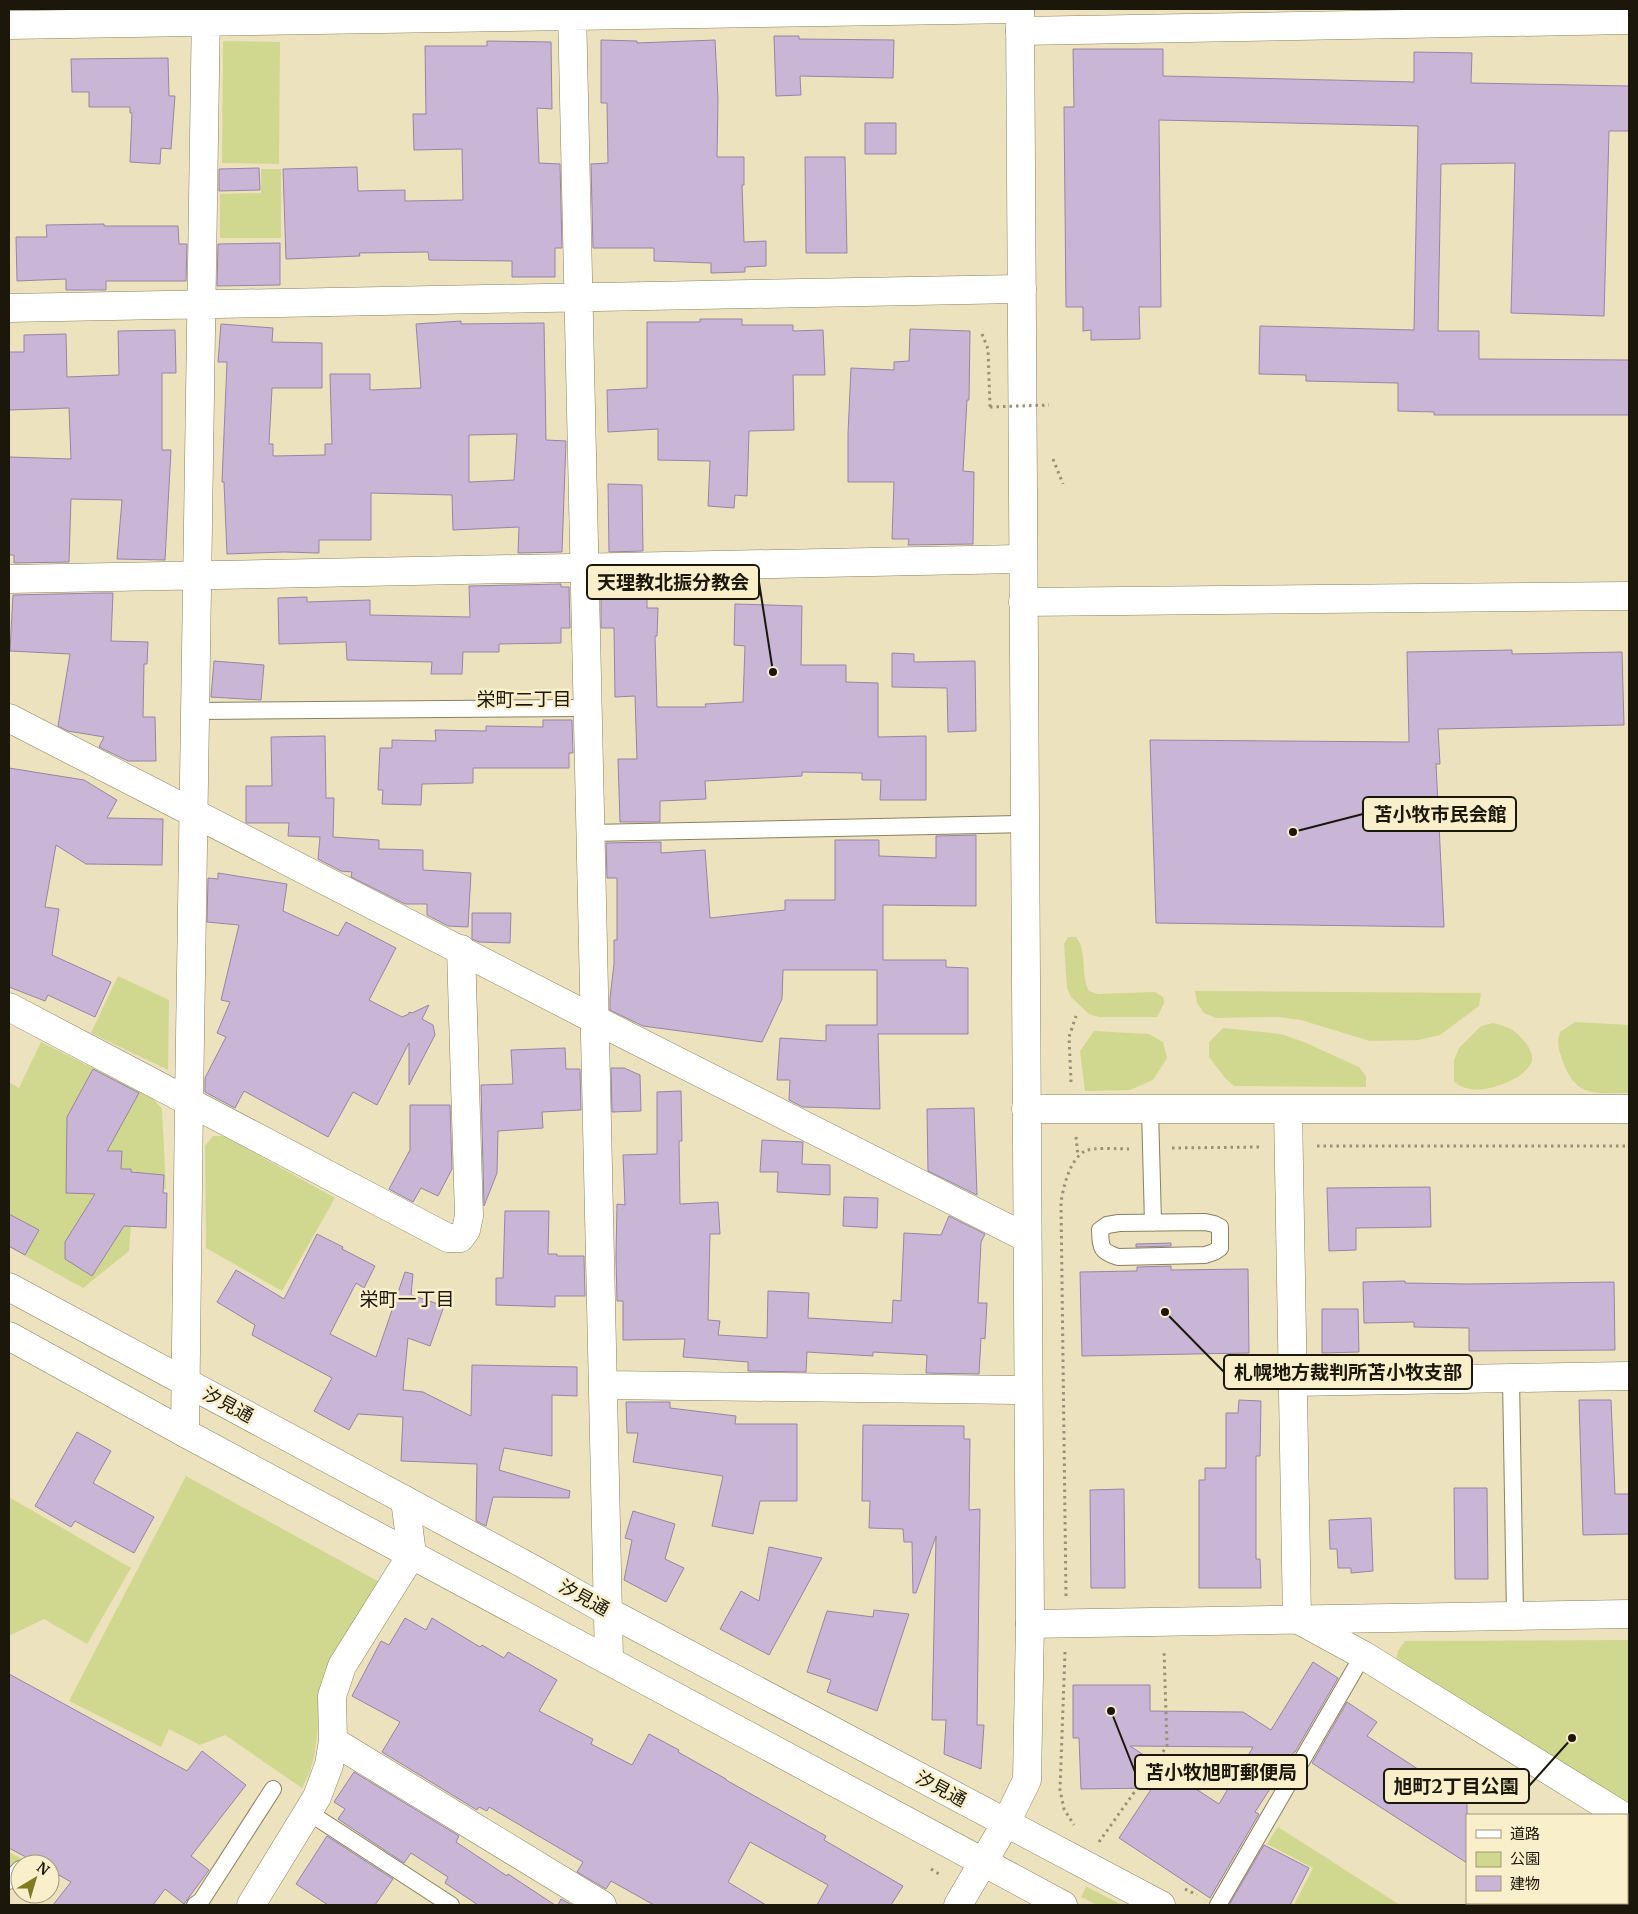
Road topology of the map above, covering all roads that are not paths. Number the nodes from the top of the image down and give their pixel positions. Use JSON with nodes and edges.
{"nodes":[{"id":1,"x":572,"y":12,"type":"edge"},
{"id":2,"x":206,"y":15,"type":"edge"},
{"id":3,"x":1619,"y":16,"type":"edge"},
{"id":4,"x":1020,"y":20,"type":"edge"},
{"id":5,"x":9,"y":25,"type":"edge"},
{"id":6,"x":1022,"y":289,"type":"junction"},
{"id":7,"x":578,"y":298,"type":"junction"},
{"id":8,"x":202,"y":304,"type":"junction"},
{"id":9,"x":9,"y":308,"type":"edge"},
{"id":10,"x":1023,"y":558,"type":"junction"},
{"id":11,"x":584,"y":568,"type":"junction"},
{"id":12,"x":198,"y":575,"type":"junction"},
{"id":13,"x":9,"y":579,"type":"edge"},
{"id":14,"x":1629,"y":596,"type":"edge"},
{"id":15,"x":1024,"y":602,"type":"junction"},
{"id":16,"x":588,"y":708,"type":"junction"},
{"id":17,"x":196,"y":711,"type":"junction"},
{"id":18,"x":9,"y":718,"type":"edge"},
{"id":19,"x":194,"y":812,"type":"junction"},
{"id":20,"x":1024,"y":824,"type":"junction"},
{"id":21,"x":590,"y":832,"type":"junction"},
{"id":22,"x":462,"y":949,"type":"junction"},
{"id":23,"x":9,"y":1006,"type":"edge"},
{"id":24,"x":594,"y":1019,"type":"junction"},
{"id":25,"x":189,"y":1102,"type":"junction"},
{"id":26,"x":1026,"y":1109,"type":"junction"},
{"id":27,"x":1150,"y":1109,"type":"junction"},
{"id":28,"x":1288,"y":1109,"type":"junction"},
{"id":29,"x":1629,"y":1109,"type":"edge"},
{"id":30,"x":1153,"y":1223,"type":"junction"},
{"id":31,"x":1027,"y":1238,"type":"junction"},
{"id":32,"x":9,"y":1287,"type":"edge"},
{"id":33,"x":9,"y":1336,"type":"edge"},
{"id":34,"x":1629,"y":1376,"type":"edge"},
{"id":35,"x":1511,"y":1378,"type":"junction"},
{"id":36,"x":1293,"y":1382,"type":"junction"},
{"id":37,"x":186,"y":1383,"type":"junction"},
{"id":38,"x":603,"y":1385,"type":"junction"},
{"id":39,"x":1028,"y":1390,"type":"junction"},
{"id":40,"x":185,"y":1433,"type":"junction"},
{"id":41,"x":404,"y":1500,"type":"junction"},
{"id":42,"x":412,"y":1554,"type":"junction"},
{"id":43,"x":607,"y":1611,"type":"junction"},
{"id":44,"x":1629,"y":1614,"type":"edge"},
{"id":45,"x":1515,"y":1616,"type":"junction"},
{"id":46,"x":1297,"y":1619,"type":"junction"},
{"id":47,"x":1030,"y":1624,"type":"junction"},
{"id":48,"x":1363,"y":1654,"type":"junction"},
{"id":49,"x":609,"y":1660,"type":"junction"},
{"id":50,"x":333,"y":1741,"type":"junction"},
{"id":51,"x":273,"y":1789,"type":"dead end"},
{"id":52,"x":308,"y":1812,"type":"junction"},
{"id":53,"x":1619,"y":1814,"type":"edge"},
{"id":54,"x":1006,"y":1823,"type":"junction"},
{"id":55,"x":983,"y":1863,"type":"junction"},
{"id":56,"x":195,"y":1905,"type":"edge"},
{"id":57,"x":251,"y":1905,"type":"edge"},
{"id":58,"x":451,"y":1905,"type":"edge"},
{"id":59,"x":602,"y":1905,"type":"edge"},
{"id":60,"x":958,"y":1905,"type":"edge"},
{"id":61,"x":1063,"y":1905,"type":"edge"},
{"id":62,"x":1162,"y":1905,"type":"edge"},
{"id":63,"x":1218,"y":1905,"type":"edge"}],
"edges":[{"from":1,"to":2,"type":"street"},
{"from":1,"to":4,"type":"street"},
{"from":1,"to":7,"type":"street"},
{"from":2,"to":5,"type":"street"},
{"from":2,"to":8,"type":"street"},
{"from":3,"to":4,"type":"street"},
{"from":4,"to":6,"type":"street"},
{"from":6,"to":7,"type":"street"},
{"from":6,"to":10,"type":"street"},
{"from":7,"to":8,"type":"street"},
{"from":7,"to":11,"type":"street"},
{"from":8,"to":9,"type":"street"},
{"from":8,"to":12,"type":"street"},
{"from":10,"to":11,"type":"street"},
{"from":10,"to":15,"type":"street"},
{"from":11,"to":12,"type":"street"},
{"from":11,"to":16,"type":"street"},
{"from":12,"to":13,"type":"street"},
{"from":12,"to":17,"type":"street"},
{"from":14,"to":15,"type":"street"},
{"from":15,"to":20,"type":"street"},
{"from":16,"to":17,"type":"lane"},
{"from":16,"to":21,"type":"street"},
{"from":17,"to":19,"type":"street"},
{"from":18,"to":19,"type":"street"},
{"from":19,"to":22,"type":"street"},
{"from":19,"to":25,"type":"street"},
{"from":20,"to":21,"type":"lane"},
{"from":20,"to":26,"type":"street"},
{"from":21,"to":24,"type":"street"},
{"from":22,"to":24,"type":"street"},
{"from":22,"to":25,"type":"street"},
{"from":23,"to":25,"type":"street"},
{"from":24,"to":31,"type":"street"},
{"from":24,"to":38,"type":"street"},
{"from":25,"to":37,"type":"street"},
{"from":26,"to":27,"type":"street"},
{"from":26,"to":31,"type":"street"},
{"from":27,"to":28,"type":"street"},
{"from":27,"to":30,"type":"lane"},
{"from":28,"to":29,"type":"street"},
{"from":28,"to":36,"type":"street"},
{"from":30,"to":30,"type":"lane"},
{"from":31,"to":39,"type":"street"},
{"from":32,"to":37,"type":"street","name":"汐見通"},
{"from":33,"to":40,"type":"street"},
{"from":34,"to":35,"type":"street"},
{"from":35,"to":36,"type":"street"},
{"from":35,"to":45,"type":"lane"},
{"from":36,"to":46,"type":"street"},
{"from":37,"to":40,"type":"street"},
{"from":37,"to":41,"type":"street","name":"汐見通"},
{"from":38,"to":39,"type":"street"},
{"from":38,"to":43,"type":"street"},
{"from":39,"to":47,"type":"street"},
{"from":40,"to":42,"type":"street"},
{"from":41,"to":42,"type":"street"},
{"from":41,"to":43,"type":"street","name":"汐見通"},
{"from":42,"to":49,"type":"street"},
{"from":42,"to":50,"type":"street"},
{"from":43,"to":49,"type":"street"},
{"from":43,"to":54,"type":"street","name":"汐見通"},
{"from":44,"to":45,"type":"street"},
{"from":45,"to":46,"type":"street"},
{"from":46,"to":47,"type":"street"},
{"from":46,"to":48,"type":"street"},
{"from":47,"to":54,"type":"street"},
{"from":48,"to":53,"type":"street"},
{"from":48,"to":63,"type":"lane"},
{"from":49,"to":55,"type":"street"},
{"from":50,"to":52,"type":"street"},
{"from":50,"to":59,"type":"street"},
{"from":51,"to":56,"type":"lane"},
{"from":52,"to":57,"type":"street"},
{"from":52,"to":58,"type":"lane"},
{"from":54,"to":55,"type":"street"},
{"from":54,"to":62,"type":"street","name":"汐見通"},
{"from":55,"to":60,"type":"street"},
{"from":55,"to":61,"type":"street"}]}
